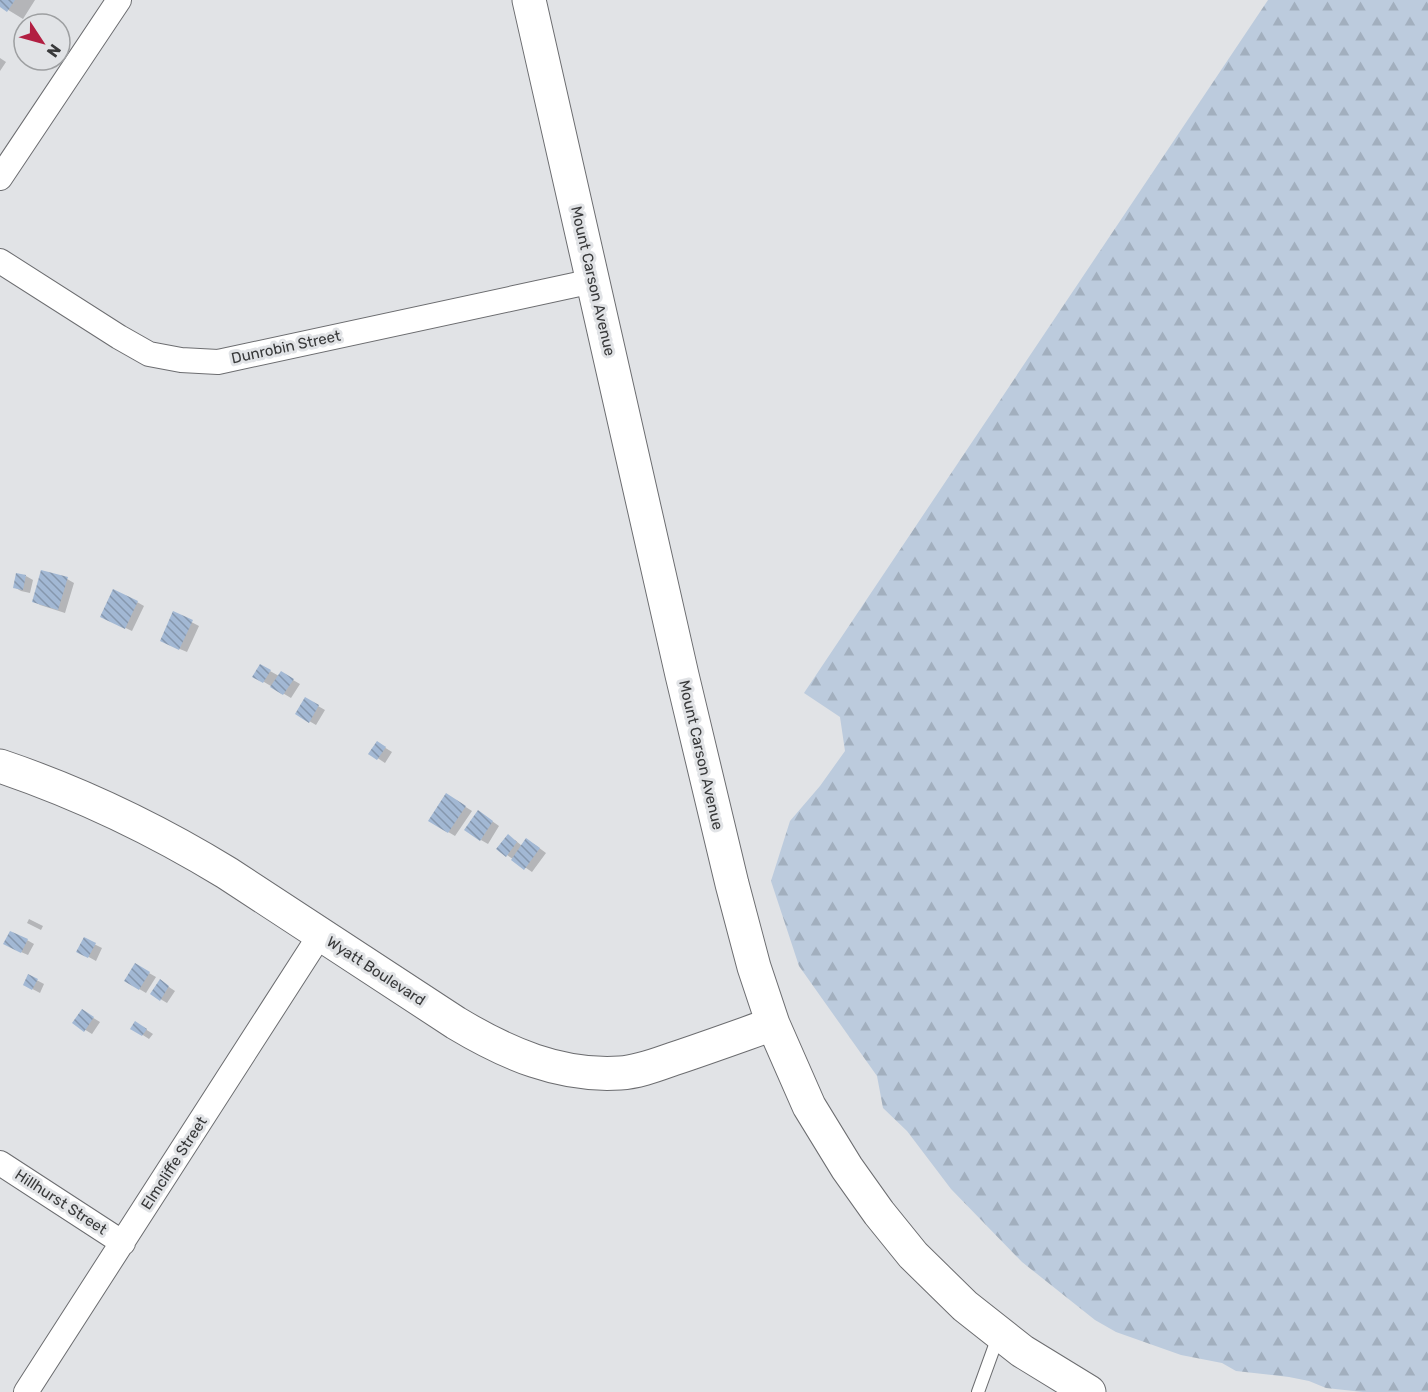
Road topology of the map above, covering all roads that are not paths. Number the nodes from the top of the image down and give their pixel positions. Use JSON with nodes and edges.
{"nodes":[{"id":1,"x":119,"y":0,"type":"edge"},
{"id":2,"x":530,"y":0,"type":"edge"},
{"id":3,"x":0,"y":178,"type":"edge"},
{"id":4,"x":0,"y":261,"type":"edge"},
{"id":5,"x":593,"y":281,"type":"junction"},
{"id":6,"x":0,"y":766,"type":"edge"},
{"id":7,"x":321,"y":935,"type":"junction"},
{"id":8,"x":773,"y":1024,"type":"junction"},
{"id":9,"x":0,"y":1162,"type":"edge"},
{"id":10,"x":123,"y":1243,"type":"junction"},
{"id":11,"x":999,"y":1333,"type":"junction"},
{"id":12,"x":26,"y":1392,"type":"edge"},
{"id":13,"x":978,"y":1392,"type":"edge"},
{"id":14,"x":1089,"y":1392,"type":"edge"}],
"edges":[{"from":1,"to":3,"type":"street"},
{"from":2,"to":5,"type":"main road","name":"Mount Carson Avenue"},
{"from":4,"to":5,"type":"street","name":"Dunrobin Street"},
{"from":5,"to":8,"type":"main road","name":"Mount Carson Avenue"},
{"from":6,"to":7,"type":"main road","name":"Wyatt Boulevard"},
{"from":7,"to":8,"type":"main road","name":"Wyatt Boulevard"},
{"from":7,"to":10,"type":"street","name":"Elmcliffe Street"},
{"from":8,"to":11,"type":"main road","name":"Mount Carson Avenue"},
{"from":9,"to":10,"type":"street","name":"Hillhurst Street"},
{"from":10,"to":12,"type":"street","name":"Elmcliffe Street"},
{"from":11,"to":13,"type":"lane"},
{"from":11,"to":14,"type":"main road","name":"Mount Carson Avenue"}]}
